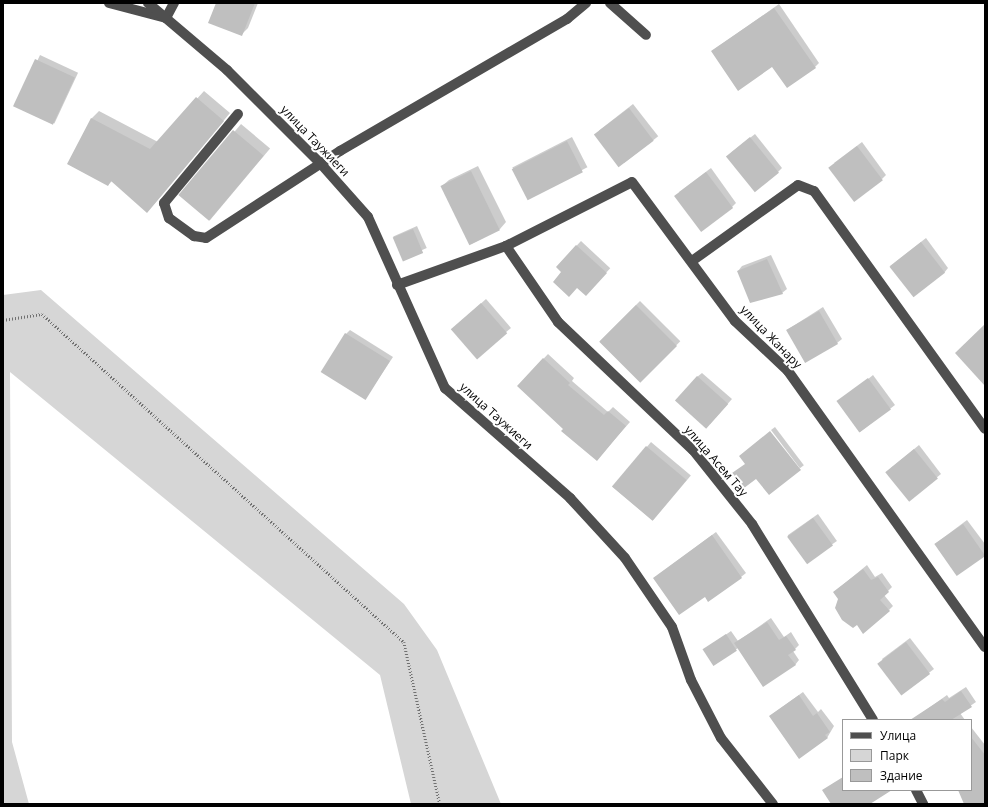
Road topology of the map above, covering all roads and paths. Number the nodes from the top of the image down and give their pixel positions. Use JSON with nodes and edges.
{"nodes":[{"id":1,"x":109,"y":3,"type":"edge"},
{"id":2,"x":148,"y":3,"type":"edge"},
{"id":3,"x":174,"y":3,"type":"edge"},
{"id":4,"x":586,"y":3,"type":"edge"},
{"id":5,"x":610,"y":3,"type":"edge"},
{"id":6,"x":166,"y":18,"type":"junction"},
{"id":7,"x":646,"y":36,"type":"dead end"},
{"id":8,"x":238,"y":114,"type":"dead end"},
{"id":9,"x":321,"y":164,"type":"junction"},
{"id":10,"x":506,"y":246,"type":"junction"},
{"id":11,"x":692,"y":261,"type":"junction"},
{"id":12,"x":397,"y":285,"type":"junction"},
{"id":13,"x":3,"y":320,"type":"edge"},
{"id":14,"x":985,"y":429,"type":"edge"},
{"id":15,"x":985,"y":647,"type":"edge"},
{"id":16,"x":872,"y":719,"type":"edge"},
{"id":17,"x":916,"y":791,"type":"edge"},
{"id":18,"x":440,"y":804,"type":"edge"},
{"id":19,"x":773,"y":804,"type":"edge"},
{"id":20,"x":923,"y":804,"type":"edge"}],
"edges":[{"from":1,"to":6,"type":"street"},
{"from":2,"to":6,"type":"street","name":"улица Таужиеги"},
{"from":3,"to":6,"type":"street"},
{"from":4,"to":9,"type":"street"},
{"from":5,"to":7,"type":"street"},
{"from":6,"to":9,"type":"street","name":"улица Таужиеги"},
{"from":8,"to":9,"type":"street"},
{"from":9,"to":12,"type":"street","name":"улица Таужиеги"},
{"from":10,"to":11,"type":"street","name":"улица Жанару"},
{"from":10,"to":12,"type":"street"},
{"from":10,"to":16,"type":"street","name":"улица Асем Тау"},
{"from":11,"to":14,"type":"street"},
{"from":11,"to":15,"type":"street","name":"улица Жанару"},
{"from":12,"to":19,"type":"street","name":"улица Таужиеги"},
{"from":13,"to":18,"type":"path"},
{"from":17,"to":20,"type":"street"}]}
